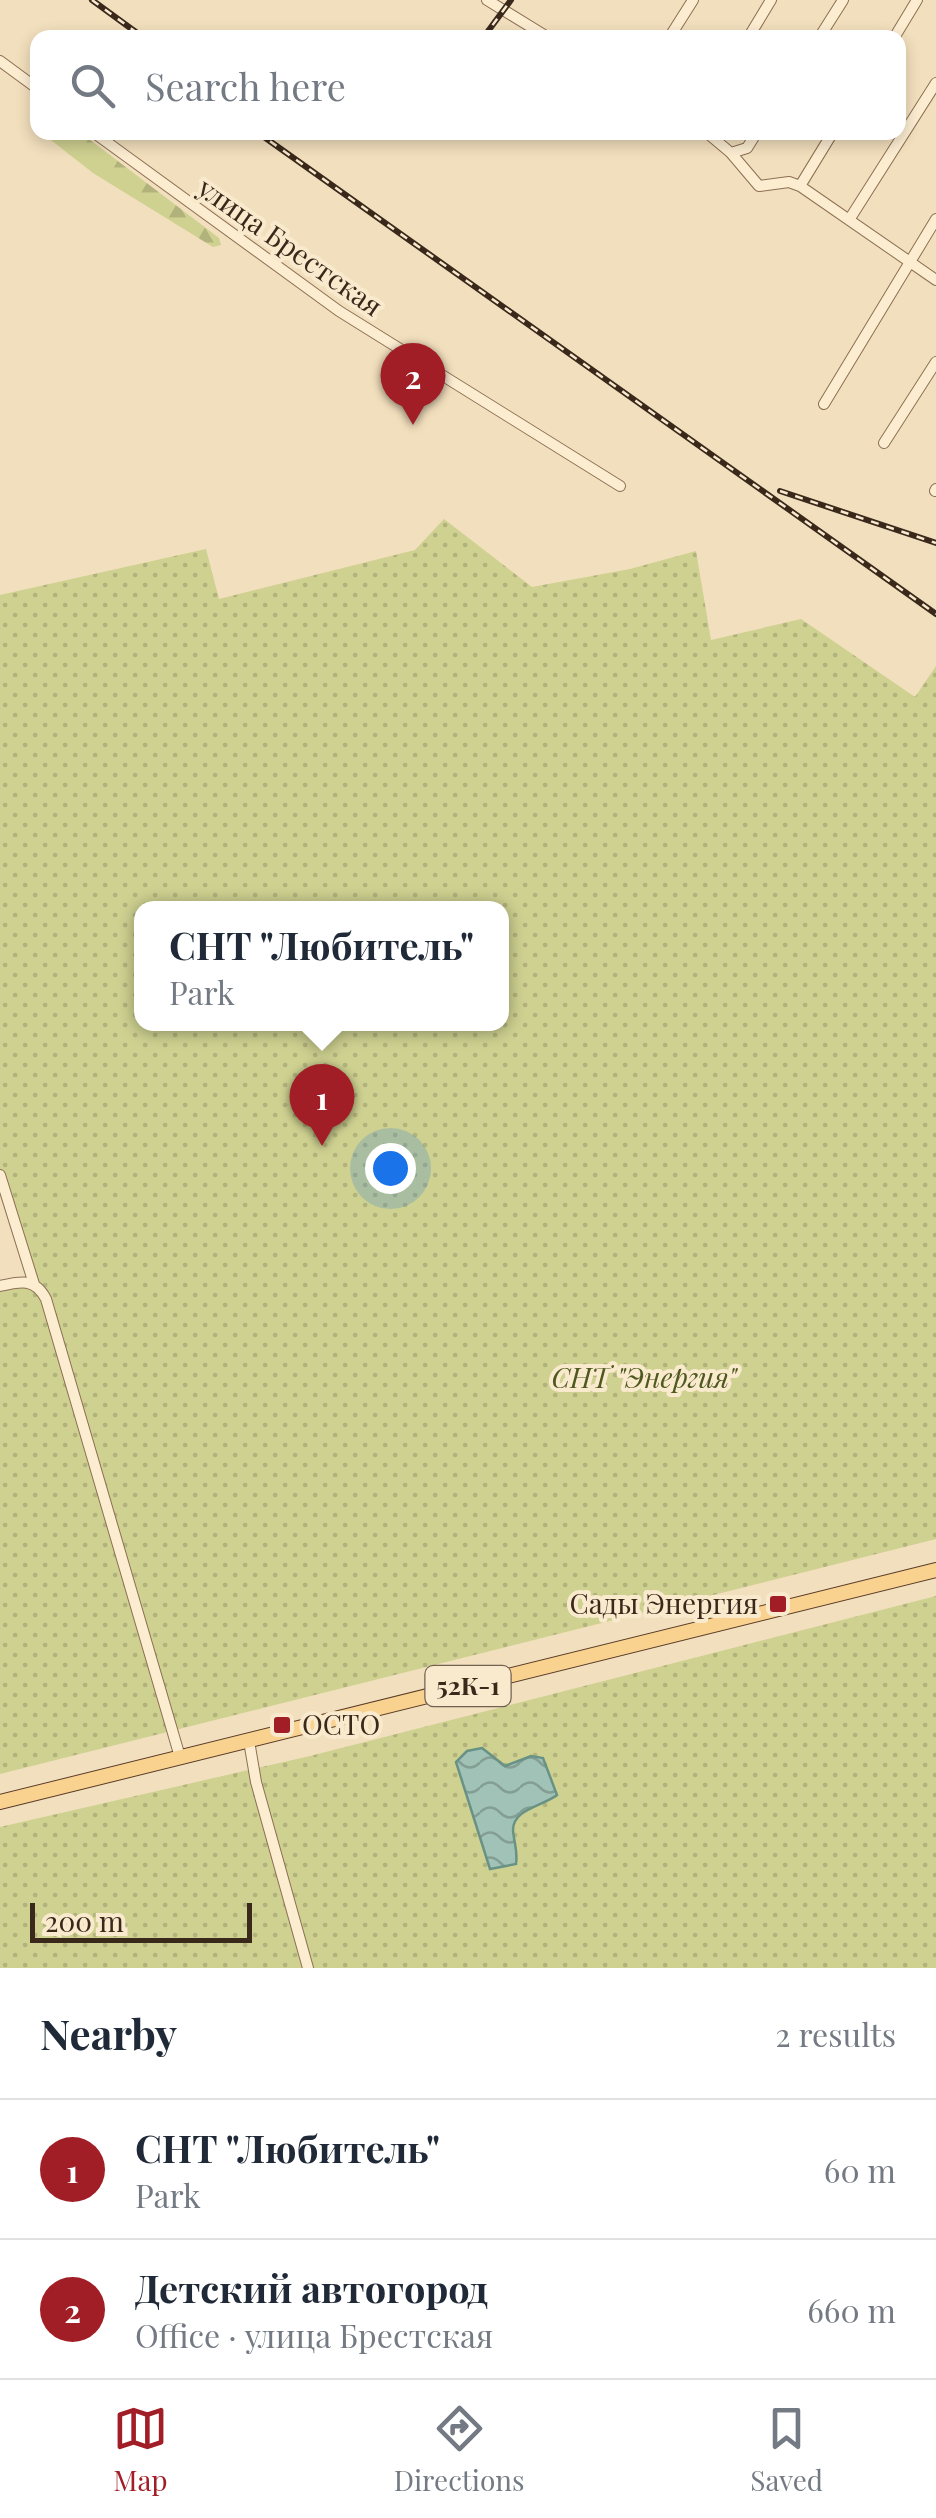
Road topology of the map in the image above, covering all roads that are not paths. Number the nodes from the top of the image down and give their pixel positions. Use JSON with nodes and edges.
{"nodes":[{"id":1,"x":488,"y":0,"type":"edge"},
{"id":2,"x":693,"y":0,"type":"edge"},
{"id":3,"x":771,"y":0,"type":"edge"},
{"id":4,"x":843,"y":0,"type":"edge"},
{"id":5,"x":918,"y":0,"type":"edge"},
{"id":6,"x":535,"y":30,"type":"edge"},
{"id":7,"x":674,"y":30,"type":"edge"},
{"id":8,"x":753,"y":30,"type":"edge"},
{"id":9,"x":823,"y":30,"type":"edge"},
{"id":10,"x":899,"y":30,"type":"edge"},
{"id":11,"x":0,"y":61,"type":"edge"},
{"id":12,"x":30,"y":83,"type":"edge"},
{"id":13,"x":936,"y":83,"type":"edge"},
{"id":14,"x":906,"y":130,"type":"edge"},
{"id":15,"x":103,"y":140,"type":"edge"},
{"id":16,"x":716,"y":140,"type":"edge"},
{"id":17,"x":752,"y":140,"type":"edge"},
{"id":18,"x":829,"y":140,"type":"edge"},
{"id":19,"x":900,"y":140,"type":"edge"},
{"id":20,"x":731,"y":153,"type":"junction"},
{"id":21,"x":800,"y":186,"type":"junction"},
{"id":22,"x":936,"y":219,"type":"edge"},
{"id":23,"x":849,"y":220,"type":"junction"},
{"id":24,"x":910,"y":262,"type":"junction"},
{"id":25,"x":936,"y":280,"type":"edge"},
{"id":26,"x":936,"y":362,"type":"edge"},
{"id":27,"x":824,"y":404,"type":"dead end"},
{"id":28,"x":884,"y":444,"type":"dead end"},
{"id":29,"x":620,"y":486,"type":"dead end"},
{"id":30,"x":0,"y":1175,"type":"edge"},
{"id":31,"x":34,"y":1284,"type":"junction"},
{"id":32,"x":0,"y":1286,"type":"edge"},
{"id":33,"x":936,"y":1570,"type":"edge"},
{"id":34,"x":250,"y":1741,"type":"junction"},
{"id":35,"x":180,"y":1757,"type":"junction"},
{"id":36,"x":0,"y":1802,"type":"edge"},
{"id":37,"x":308,"y":1968,"type":"edge"}],
"edges":[{"from":1,"to":6,"type":"street"},
{"from":2,"to":7,"type":"street"},
{"from":3,"to":8,"type":"street"},
{"from":4,"to":9,"type":"street"},
{"from":5,"to":10,"type":"street"},
{"from":11,"to":12,"type":"street"},
{"from":13,"to":14,"type":"street"},
{"from":15,"to":29,"type":"street","name":"улица Брестская"},
{"from":16,"to":20,"type":"street"},
{"from":17,"to":20,"type":"street"},
{"from":18,"to":21,"type":"street"},
{"from":19,"to":23,"type":"street"},
{"from":20,"to":21,"type":"street"},
{"from":21,"to":23,"type":"street"},
{"from":22,"to":24,"type":"street"},
{"from":23,"to":24,"type":"street"},
{"from":24,"to":25,"type":"street"},
{"from":24,"to":27,"type":"street"},
{"from":26,"to":28,"type":"street"},
{"from":30,"to":31,"type":"street"},
{"from":31,"to":32,"type":"street"},
{"from":31,"to":35,"type":"street"},
{"from":33,"to":34,"type":"main road","number":"52К-1"},
{"from":34,"to":35,"type":"main road","number":"52К-1"},
{"from":34,"to":37,"type":"street"},
{"from":35,"to":36,"type":"main road","number":"52К-1"}]}
